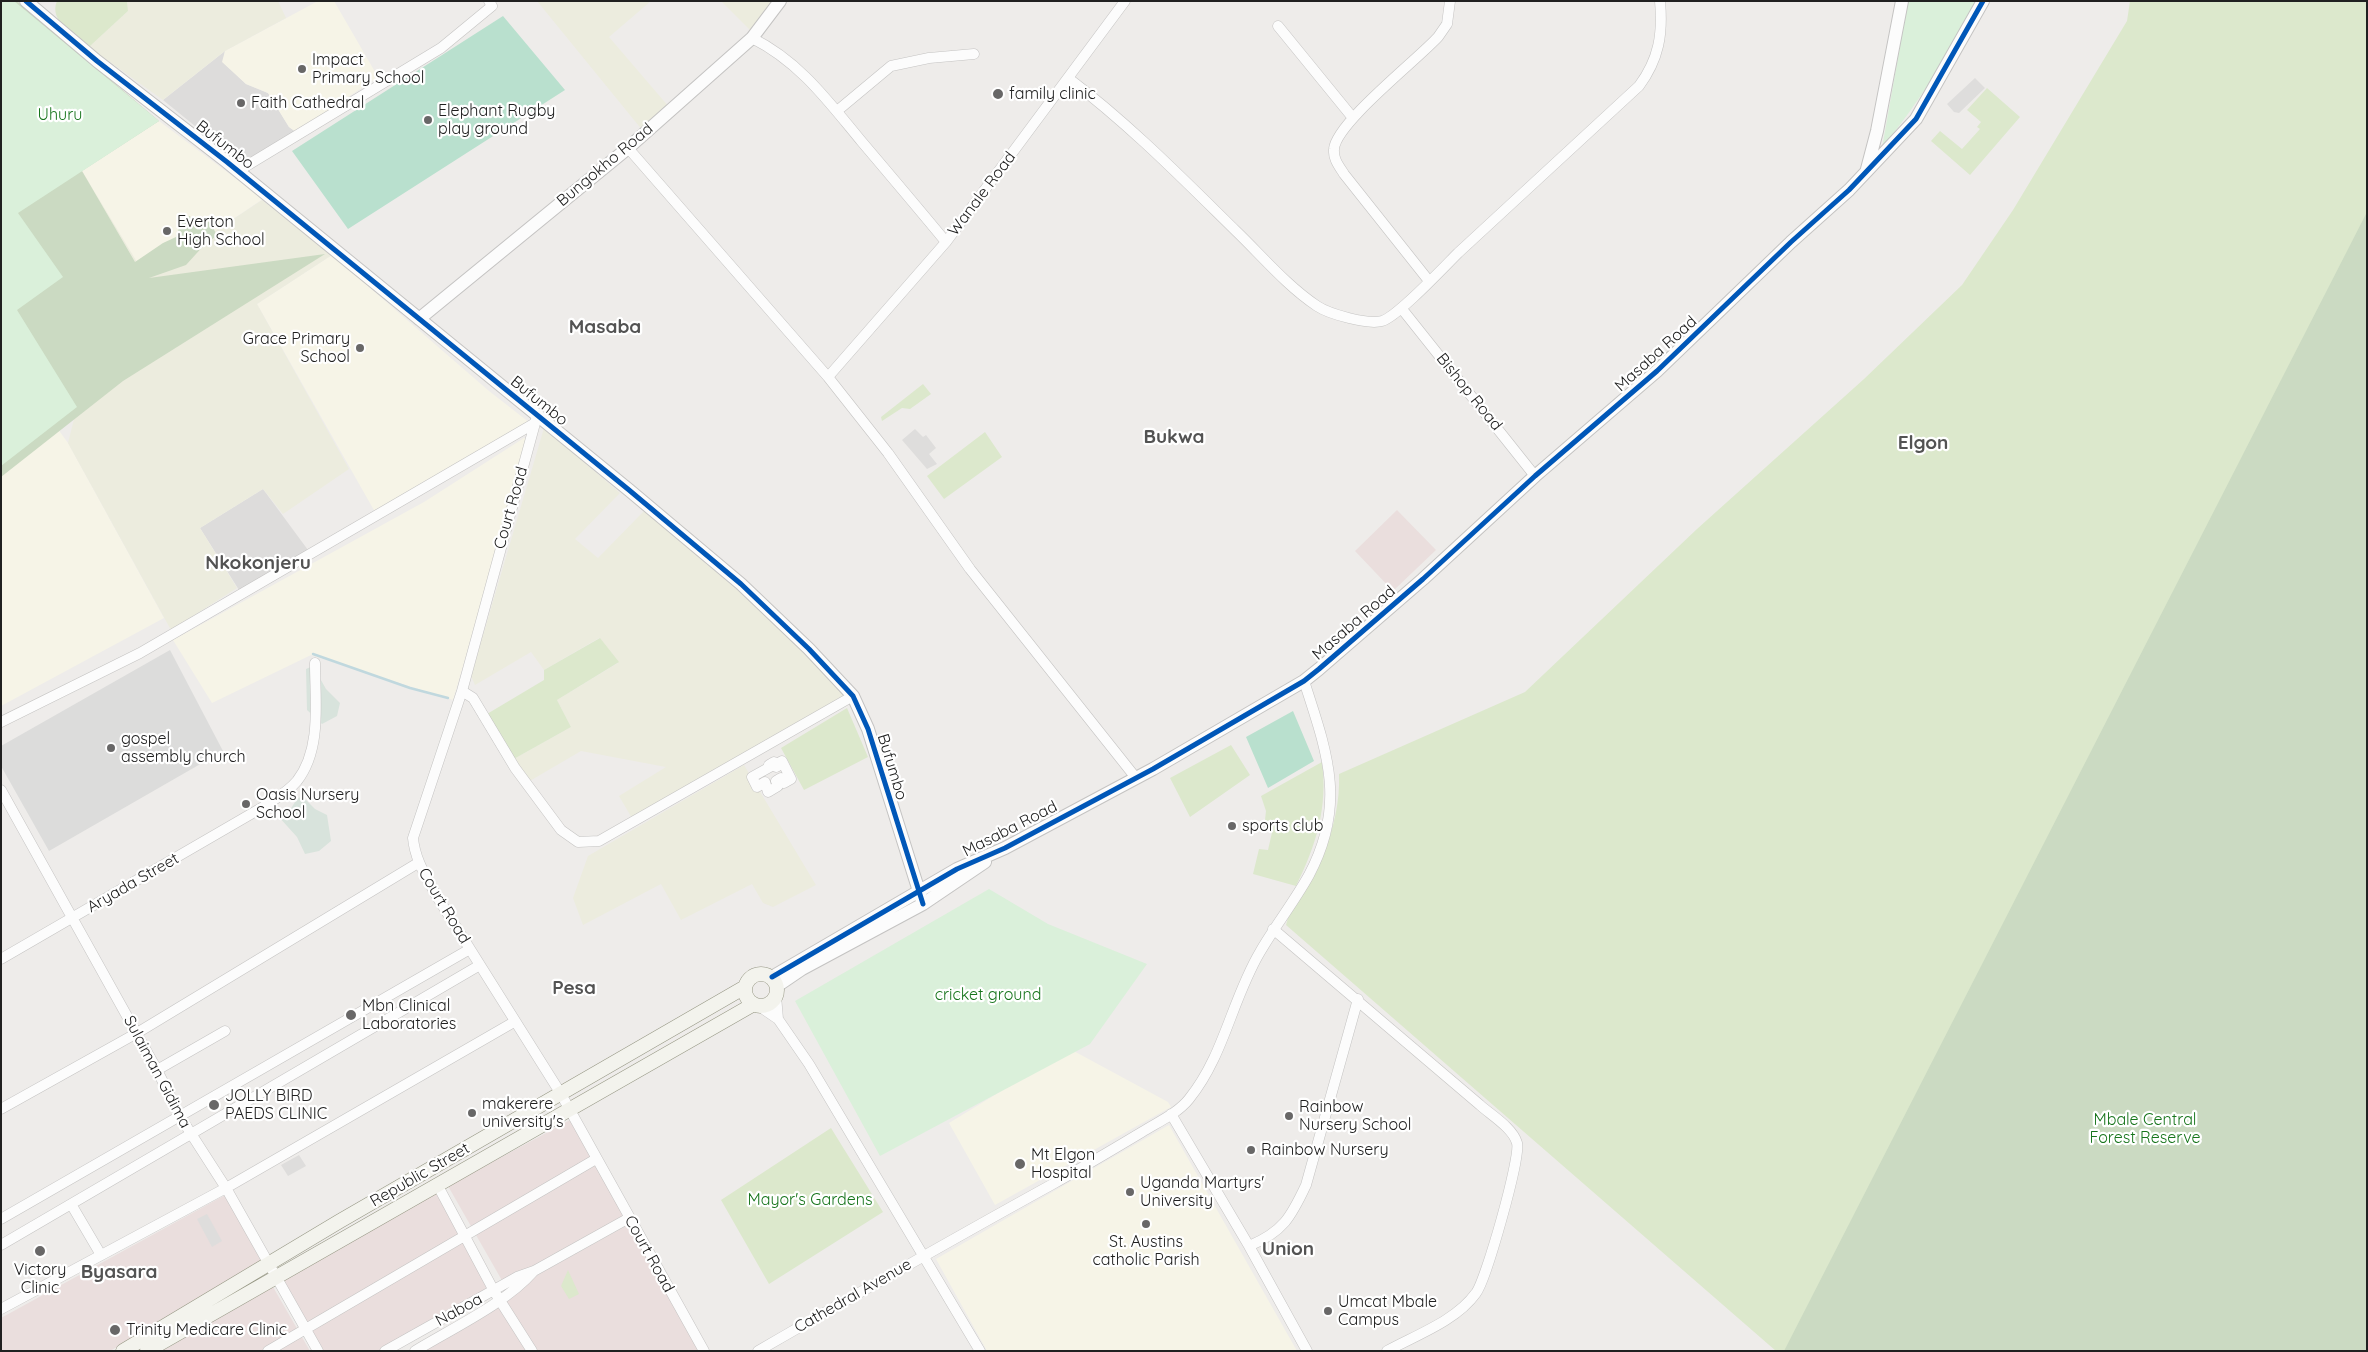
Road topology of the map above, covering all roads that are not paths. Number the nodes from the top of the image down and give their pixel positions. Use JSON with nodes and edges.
{"nodes":[{"id":1,"x":26,"y":1,"type":"edge"},
{"id":2,"x":489,"y":1,"type":"edge"},
{"id":3,"x":780,"y":1,"type":"edge"},
{"id":4,"x":1124,"y":1,"type":"edge"},
{"id":5,"x":1450,"y":1,"type":"edge"},
{"id":6,"x":1660,"y":1,"type":"edge"},
{"id":7,"x":1902,"y":1,"type":"edge"},
{"id":8,"x":1983,"y":1,"type":"edge"},
{"id":9,"x":1278,"y":26,"type":"dead end"},
{"id":10,"x":752,"y":38,"type":"junction"},
{"id":11,"x":974,"y":54,"type":"dead end"},
{"id":12,"x":1068,"y":78,"type":"junction"},
{"id":13,"x":837,"y":111,"type":"junction"},
{"id":14,"x":1353,"y":118,"type":"junction"},
{"id":15,"x":628,"y":148,"type":"junction"},
{"id":16,"x":1867,"y":170,"type":"junction"},
{"id":17,"x":238,"y":171,"type":"junction"},
{"id":18,"x":946,"y":242,"type":"junction"},
{"id":19,"x":1429,"y":281,"type":"junction"},
{"id":20,"x":1402,"y":309,"type":"junction"},
{"id":21,"x":419,"y":319,"type":"junction"},
{"id":22,"x":828,"y":377,"type":"junction"},
{"id":23,"x":536,"y":419,"type":"junction"},
{"id":24,"x":1534,"y":476,"type":"junction"},
{"id":25,"x":315,"y":663,"type":"dead end"},
{"id":26,"x":1304,"y":681,"type":"junction"},
{"id":27,"x":462,"y":691,"type":"junction"},
{"id":28,"x":854,"y":696,"type":"junction"},
{"id":29,"x":1,"y":722,"type":"edge"},
{"id":30,"x":1136,"y":778,"type":"junction"},
{"id":31,"x":791,"y":779,"type":"joint"},
{"id":32,"x":1,"y":790,"type":"edge"},
{"id":33,"x":6,"y":809,"type":"edge"},
{"id":34,"x":1005,"y":848,"type":"junction"},
{"id":35,"x":418,"y":862,"type":"junction"},
{"id":36,"x":917,"y":891,"type":"junction"},
{"id":37,"x":923,"y":904,"type":"junction"},
{"id":38,"x":72,"y":919,"type":"junction"},
{"id":39,"x":1274,"y":929,"type":"junction"},
{"id":40,"x":470,"y":949,"type":"junction"},
{"id":41,"x":1,"y":959,"type":"edge"},
{"id":42,"x":480,"y":965,"type":"junction"},
{"id":43,"x":746,"y":987,"type":"junction"},
{"id":44,"x":775,"y":987,"type":"junction"},
{"id":45,"x":1358,"y":999,"type":"junction"},
{"id":46,"x":757,"y":1005,"type":"junction"},
{"id":47,"x":778,"y":1019,"type":"junction"},
{"id":48,"x":514,"y":1022,"type":"junction"},
{"id":49,"x":225,"y":1031,"type":"dead end"},
{"id":50,"x":137,"y":1033,"type":"junction"},
{"id":51,"x":157,"y":1070,"type":"junction"},
{"id":52,"x":561,"y":1094,"type":"junction"},
{"id":53,"x":1,"y":1109,"type":"edge"},
{"id":54,"x":569,"y":1111,"type":"junction"},
{"id":55,"x":1171,"y":1114,"type":"junction"},
{"id":56,"x":180,"y":1118,"type":"junction"},
{"id":57,"x":192,"y":1135,"type":"junction"},
{"id":58,"x":596,"y":1159,"type":"junction"},
{"id":59,"x":437,"y":1184,"type":"junction"},
{"id":60,"x":226,"y":1188,"type":"junction"},
{"id":61,"x":71,"y":1204,"type":"junction"},
{"id":62,"x":629,"y":1218,"type":"junction"},
{"id":63,"x":1,"y":1220,"type":"edge"},
{"id":64,"x":466,"y":1235,"type":"junction"},
{"id":65,"x":1,"y":1245,"type":"edge"},
{"id":66,"x":1249,"y":1246,"type":"junction"},
{"id":67,"x":101,"y":1255,"type":"junction"},
{"id":68,"x":922,"y":1256,"type":"junction"},
{"id":69,"x":273,"y":1270,"type":"junction"},
{"id":70,"x":496,"y":1295,"type":"junction"},
{"id":71,"x":1,"y":1309,"type":"edge"},
{"id":72,"x":306,"y":1330,"type":"junction"},
{"id":73,"x":123,"y":1351,"type":"edge"},
{"id":74,"x":146,"y":1351,"type":"edge"},
{"id":75,"x":268,"y":1351,"type":"edge"},
{"id":76,"x":318,"y":1351,"type":"edge"},
{"id":77,"x":385,"y":1351,"type":"edge"},
{"id":78,"x":415,"y":1351,"type":"edge"},
{"id":79,"x":532,"y":1351,"type":"edge"},
{"id":80,"x":704,"y":1351,"type":"edge"},
{"id":81,"x":758,"y":1351,"type":"edge"},
{"id":82,"x":980,"y":1351,"type":"edge"},
{"id":83,"x":1307,"y":1351,"type":"edge"},
{"id":84,"x":1387,"y":1351,"type":"edge"}],
"edges":[{"from":1,"to":17,"type":"street","name":"Bufumbo"},
{"from":2,"to":17,"type":"street"},
{"from":3,"to":10,"type":"street","name":"Bungokho Road"},
{"from":4,"to":12,"type":"street","name":"Wanale Road"},
{"from":5,"to":14,"type":"street"},
{"from":6,"to":19,"type":"street"},
{"from":7,"to":16,"type":"street"},
{"from":8,"to":16,"type":"street","name":"Masaba Road"},
{"from":9,"to":14,"type":"street"},
{"from":10,"to":13,"type":"street"},
{"from":10,"to":15,"type":"street","name":"Bungokho Road"},
{"from":11,"to":13,"type":"street"},
{"from":12,"to":18,"type":"street","name":"Wanale Road"},
{"from":12,"to":20,"type":"street"},
{"from":13,"to":18,"type":"street"},
{"from":14,"to":19,"type":"street"},
{"from":15,"to":21,"type":"street","name":"Bungokho Road"},
{"from":15,"to":22,"type":"street"},
{"from":16,"to":24,"type":"street","name":"Masaba Road"},
{"from":17,"to":21,"type":"street","name":"Bufumbo"},
{"from":18,"to":22,"type":"street","name":"Wanale Road"},
{"from":19,"to":20,"type":"street"},
{"from":20,"to":24,"type":"street","name":"Bishop Road"},
{"from":21,"to":23,"type":"street","name":"Bufumbo"},
{"from":22,"to":30,"type":"street"},
{"from":23,"to":27,"type":"street","name":"Court Road"},
{"from":23,"to":28,"type":"street","name":"Bufumbo"},
{"from":23,"to":29,"type":"street"},
{"from":24,"to":26,"type":"street","name":"Masaba Road"},
{"from":25,"to":38,"type":"street","name":"Aryada Street"},
{"from":26,"to":30,"type":"street","name":"Masaba Road"},
{"from":26,"to":39,"type":"street","name":"Cathedral Avenue"},
{"from":27,"to":28,"type":"street"},
{"from":27,"to":35,"type":"street","name":"Court Road"},
{"from":28,"to":36,"type":"street","name":"Bufumbo"},
{"from":30,"to":34,"type":"street","name":"Masaba Road"},
{"from":31,"to":31,"type":"street"},
{"from":32,"to":33,"type":"street","name":"Sulaiman Gidima"},
{"from":33,"to":38,"type":"street","name":"Sulaiman Gidima"},
{"from":34,"to":36,"type":"street","name":"Masaba Road"},
{"from":34,"to":37,"type":"street"},
{"from":35,"to":40,"type":"street","name":"Court Road"},
{"from":35,"to":50,"type":"street"},
{"from":36,"to":37,"type":"street","name":"Bufumbo"},
{"from":36,"to":44,"type":"street","name":"Masaba Road"},
{"from":37,"to":44,"type":"street"},
{"from":38,"to":41,"type":"street","name":"Aryada Street"},
{"from":38,"to":50,"type":"street","name":"Sulaiman Gidima"},
{"from":39,"to":45,"type":"street"},
{"from":39,"to":55,"type":"street","name":"Cathedral Avenue"},
{"from":40,"to":42,"type":"street","name":"Court Road"},
{"from":40,"to":56,"type":"street"},
{"from":42,"to":48,"type":"street","name":"Court Road"},
{"from":42,"to":57,"type":"street"},
{"from":43,"to":44,"type":"main road"},
{"from":43,"to":46,"type":"main road"},
{"from":43,"to":52,"type":"main road","name":"Republic Street"},
{"from":44,"to":46,"type":"main road"},
{"from":44,"to":47,"type":"street"},
{"from":45,"to":66,"type":"street"},
{"from":45,"to":84,"type":"street"},
{"from":46,"to":47,"type":"street"},
{"from":46,"to":54,"type":"main road","name":"Republic Street"},
{"from":47,"to":68,"type":"street"},
{"from":48,"to":52,"type":"street","name":"Court Road"},
{"from":48,"to":60,"type":"street"},
{"from":49,"to":51,"type":"street"},
{"from":50,"to":51,"type":"street","name":"Sulaiman Gidima"},
{"from":50,"to":53,"type":"street"},
{"from":51,"to":56,"type":"street","name":"Sulaiman Gidima"},
{"from":52,"to":54,"type":"street","name":"Court Road"},
{"from":52,"to":69,"type":"main road","name":"Republic Street"},
{"from":54,"to":58,"type":"street","name":"Court Road"},
{"from":54,"to":59,"type":"main road","name":"Republic Street"},
{"from":55,"to":66,"type":"street"},
{"from":55,"to":68,"type":"street","name":"Cathedral Avenue"},
{"from":56,"to":57,"type":"street","name":"Sulaiman Gidima"},
{"from":56,"to":63,"type":"street"},
{"from":57,"to":60,"type":"street","name":"Sulaiman Gidima"},
{"from":57,"to":61,"type":"street"},
{"from":58,"to":62,"type":"street","name":"Court Road"},
{"from":58,"to":64,"type":"street"},
{"from":59,"to":64,"type":"street"},
{"from":59,"to":69,"type":"main road","name":"Republic Street"},
{"from":60,"to":67,"type":"street"},
{"from":60,"to":69,"type":"street","name":"Sulaiman Gidima"},
{"from":61,"to":65,"type":"street"},
{"from":61,"to":67,"type":"street"},
{"from":62,"to":70,"type":"street","name":"Naboa"},
{"from":62,"to":80,"type":"street","name":"Court Road"},
{"from":64,"to":70,"type":"street"},
{"from":64,"to":72,"type":"street"},
{"from":66,"to":83,"type":"street"},
{"from":67,"to":71,"type":"street"},
{"from":68,"to":81,"type":"street","name":"Cathedral Avenue"},
{"from":68,"to":82,"type":"street"},
{"from":69,"to":72,"type":"street","name":"Sulaiman Gidima"},
{"from":69,"to":73,"type":"main road","name":"Republic Street"},
{"from":69,"to":74,"type":"main road","name":"Republic Street"},
{"from":70,"to":77,"type":"street","name":"Naboa"},
{"from":70,"to":78,"type":"street","name":"Naboa"},
{"from":70,"to":79,"type":"street"},
{"from":72,"to":75,"type":"street"},
{"from":72,"to":76,"type":"street","name":"Sulaiman Gidima"}]}
